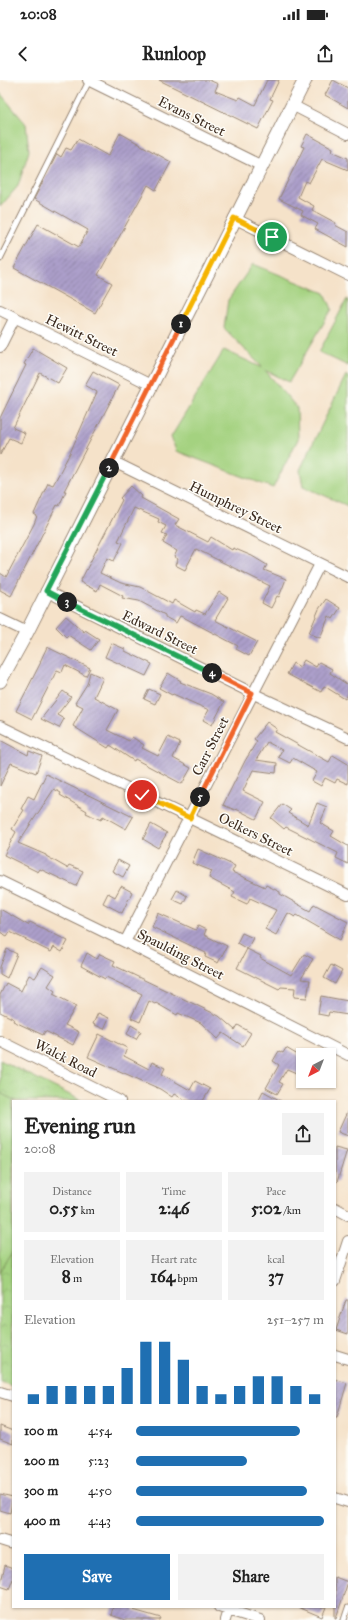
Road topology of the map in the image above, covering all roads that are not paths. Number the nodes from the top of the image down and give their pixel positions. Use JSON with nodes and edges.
{"nodes":[{"id":1,"x":305,"y":80,"type":"edge"},
{"id":2,"x":93,"y":81,"type":"edge"},
{"id":3,"x":292,"y":105,"type":"junction"},
{"id":4,"x":348,"y":134,"type":"edge"},
{"id":5,"x":262,"y":166,"type":"junction"},
{"id":6,"x":234,"y":218,"type":"junction"},
{"id":7,"x":0,"y":259,"type":"edge"},
{"id":8,"x":348,"y":275,"type":"edge"},
{"id":9,"x":0,"y":310,"type":"edge"},
{"id":10,"x":15,"y":317,"type":"junction"},
{"id":11,"x":0,"y":347,"type":"edge"},
{"id":12,"x":151,"y":385,"type":"junction"},
{"id":13,"x":112,"y":461,"type":"junction"},
{"id":14,"x":320,"y":564,"type":"junction"},
{"id":15,"x":348,"y":577,"type":"edge"},
{"id":16,"x":46,"y":591,"type":"junction"},
{"id":17,"x":0,"y":619,"type":"edge"},
{"id":18,"x":27,"y":632,"type":"junction"},
{"id":19,"x":0,"y":682,"type":"edge"},
{"id":20,"x":252,"y":693,"type":"junction"},
{"id":21,"x":0,"y":726,"type":"edge"},
{"id":22,"x":348,"y":738,"type":"edge"},
{"id":23,"x":190,"y":818,"type":"junction"},
{"id":24,"x":0,"y":881,"type":"edge"},
{"id":25,"x":348,"y":895,"type":"edge"},
{"id":26,"x":125,"y":942,"type":"junction"},
{"id":27,"x":0,"y":1041,"type":"edge"},
{"id":28,"x":348,"y":1054,"type":"edge"},
{"id":29,"x":118,"y":1100,"type":"edge"},
{"id":30,"x":336,"y":1209,"type":"edge"},
{"id":31,"x":348,"y":1215,"type":"edge"},
{"id":32,"x":348,"y":1241,"type":"edge"},
{"id":33,"x":336,"y":1278,"type":"edge"},
{"id":34,"x":336,"y":1355,"type":"edge"},
{"id":35,"x":348,"y":1359,"type":"edge"},
{"id":36,"x":0,"y":1392,"type":"edge"},
{"id":37,"x":12,"y":1396,"type":"edge"},
{"id":38,"x":336,"y":1498,"type":"edge"},
{"id":39,"x":348,"y":1502,"type":"edge"},
{"id":40,"x":0,"y":1540,"type":"edge"},
{"id":41,"x":12,"y":1544,"type":"edge"},
{"id":42,"x":225,"y":1608,"type":"edge"},
{"id":43,"x":348,"y":1608,"type":"edge"},
{"id":44,"x":225,"y":1620,"type":"edge"},
{"id":45,"x":260,"y":1620,"type":"edge"},
{"id":46,"x":344,"y":1620,"type":"edge"}],
"edges":[{"from":1,"to":3,"type":"street"},
{"from":2,"to":5,"type":"street","name":"Evans Street"},
{"from":2,"to":7,"type":"lane"},
{"from":3,"to":4,"type":"street"},
{"from":3,"to":5,"type":"street"},
{"from":5,"to":6,"type":"street"},
{"from":6,"to":8,"type":"street"},
{"from":6,"to":12,"type":"street"},
{"from":9,"to":10,"type":"street","name":"Hewitt Street"},
{"from":10,"to":11,"type":"street"},
{"from":10,"to":12,"type":"street","name":"Hewitt Street"},
{"from":12,"to":13,"type":"street"},
{"from":13,"to":14,"type":"street","name":"Humphrey Street"},
{"from":13,"to":16,"type":"street"},
{"from":14,"to":15,"type":"street","name":"Humphrey Street"},
{"from":14,"to":20,"type":"street","name":"Carr Street"},
{"from":16,"to":18,"type":"street"},
{"from":16,"to":20,"type":"street","name":"Edward Street"},
{"from":17,"to":18,"type":"street"},
{"from":18,"to":19,"type":"street"},
{"from":20,"to":22,"type":"street","name":"Edward Street"},
{"from":20,"to":23,"type":"street","name":"Carr Street"},
{"from":21,"to":23,"type":"street","name":"Oelkers Street"},
{"from":23,"to":25,"type":"street","name":"Oelkers Street"},
{"from":23,"to":26,"type":"street","name":"Carr Street"},
{"from":24,"to":26,"type":"street","name":"Spaulding Street"},
{"from":26,"to":28,"type":"street","name":"Spaulding Street"},
{"from":27,"to":29,"type":"street","name":"Walck Road"},
{"from":30,"to":31,"type":"street"},
{"from":32,"to":33,"type":"street"},
{"from":34,"to":35,"type":"street"},
{"from":36,"to":37,"type":"street"},
{"from":38,"to":39,"type":"street"},
{"from":40,"to":41,"type":"street"},
{"from":42,"to":44,"type":"street"},
{"from":42,"to":45,"type":"street"},
{"from":43,"to":46,"type":"lane"}]}
